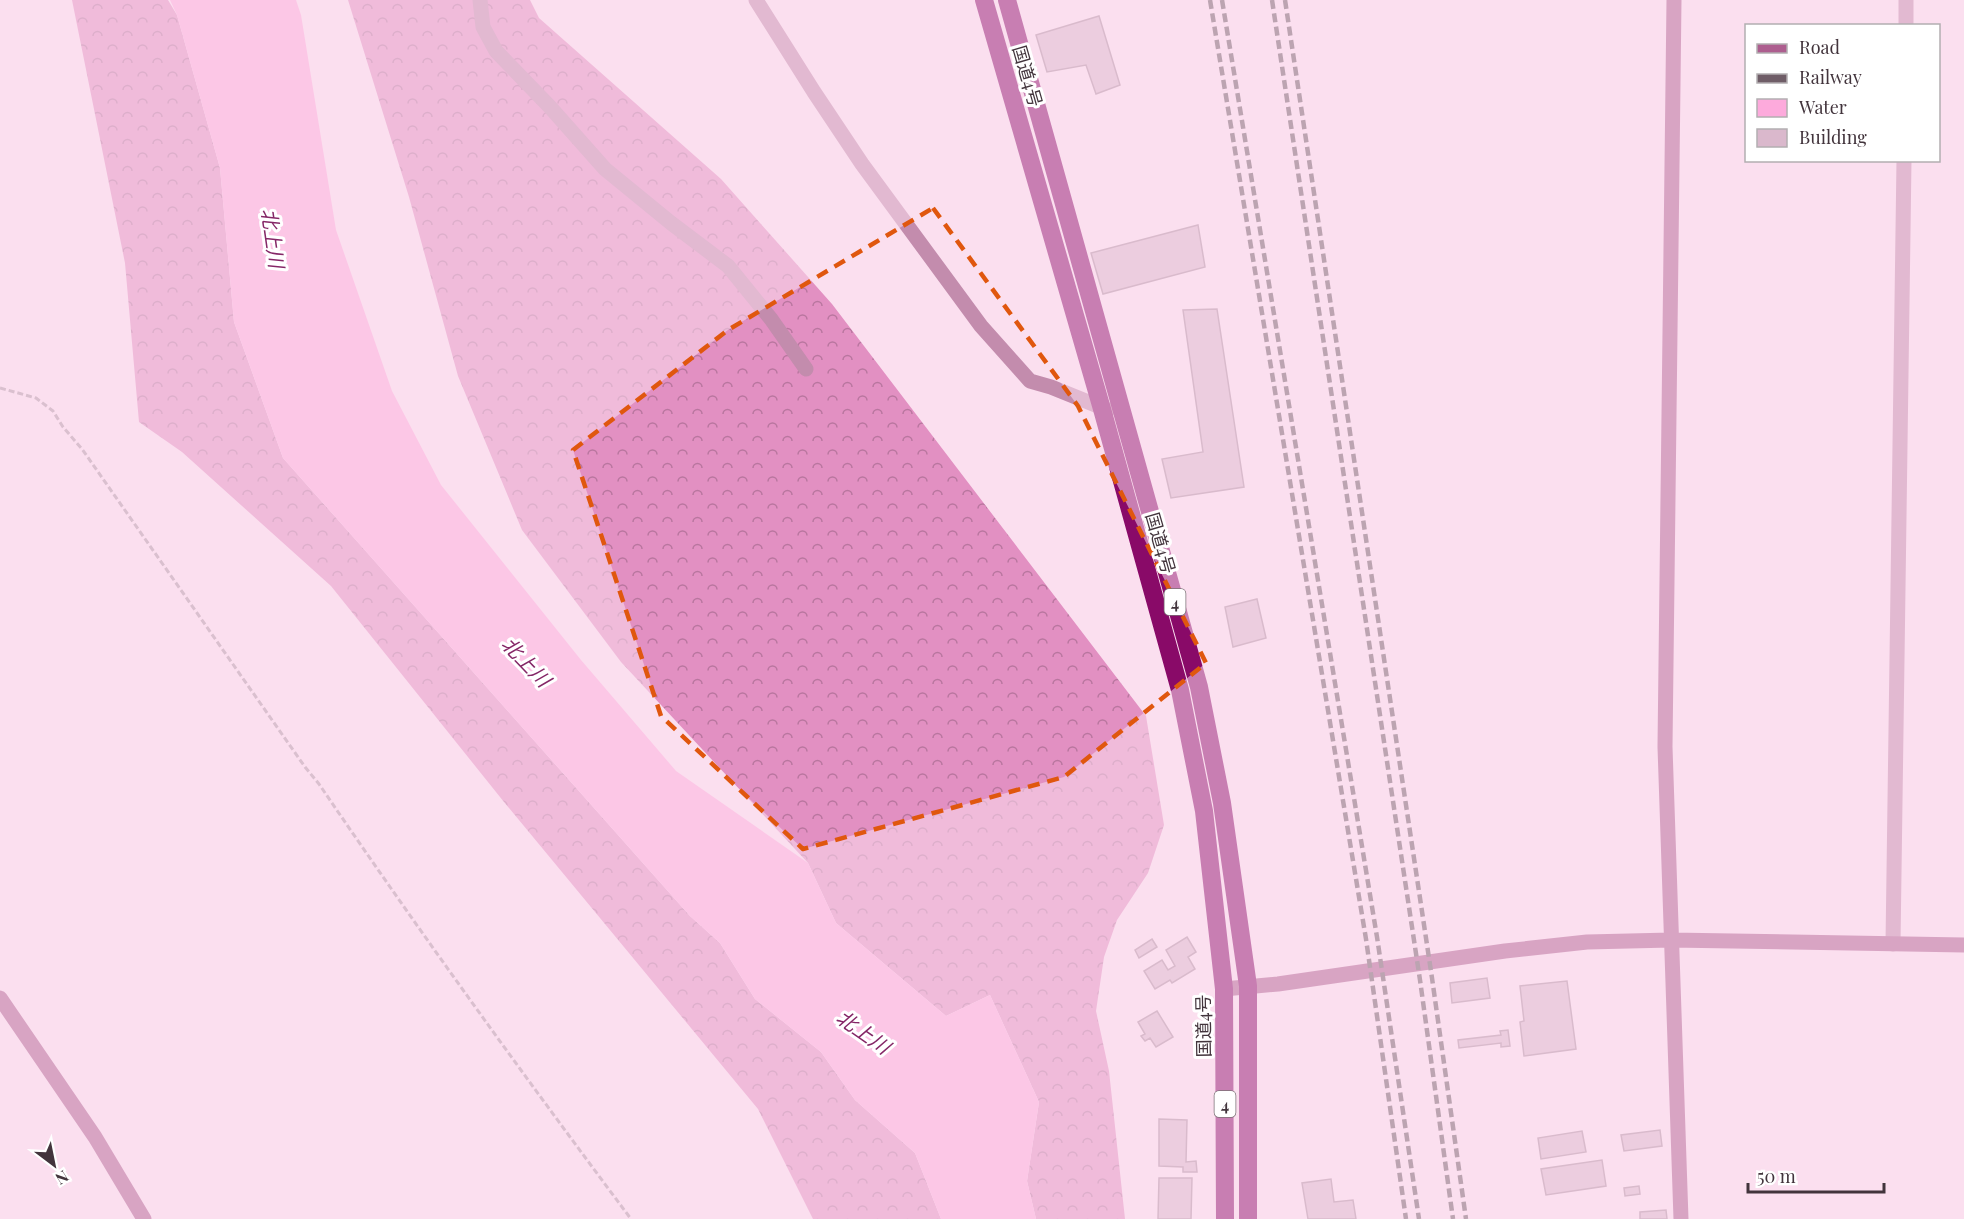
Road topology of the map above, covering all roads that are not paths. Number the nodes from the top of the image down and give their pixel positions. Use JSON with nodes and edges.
{"nodes":[{"id":1,"x":480,"y":0,"type":"edge"},
{"id":2,"x":756,"y":0,"type":"edge"},
{"id":3,"x":984,"y":0,"type":"edge"},
{"id":4,"x":1007,"y":0,"type":"edge"},
{"id":5,"x":1674,"y":0,"type":"edge"},
{"id":6,"x":1906,"y":0,"type":"edge"},
{"id":7,"x":1906,"y":24,"type":"edge"},
{"id":8,"x":1904,"y":162,"type":"edge"},
{"id":9,"x":806,"y":369,"type":"dead end"},
{"id":10,"x":1102,"y":409,"type":"junction"},
{"id":11,"x":1123,"y":414,"type":"junction"},
{"id":12,"x":1671,"y":940,"type":"junction"},
{"id":13,"x":1893,"y":944,"type":"junction"},
{"id":14,"x":1964,"y":945,"type":"edge"},
{"id":15,"x":1248,"y":986,"type":"junction"},
{"id":16,"x":1224,"y":989,"type":"junction"},
{"id":17,"x":0,"y":998,"type":"edge"},
{"id":18,"x":144,"y":1219,"type":"edge"},
{"id":19,"x":1225,"y":1219,"type":"edge"},
{"id":20,"x":1248,"y":1219,"type":"edge"},
{"id":21,"x":1681,"y":1219,"type":"edge"}],
"edges":[{"from":1,"to":9,"type":"street"},
{"from":2,"to":10,"type":"street"},
{"from":3,"to":10,"type":"highway","name":"国道4号","number":"4"},
{"from":4,"to":11,"type":"highway","name":"国道4号","number":"4"},
{"from":5,"to":12,"type":"street"},
{"from":6,"to":7,"type":"street"},
{"from":8,"to":13,"type":"street"},
{"from":10,"to":11,"type":"street"},
{"from":10,"to":16,"type":"highway","name":"国道4号","number":"4"},
{"from":11,"to":15,"type":"highway","name":"国道4号","number":"4"},
{"from":12,"to":13,"type":"street"},
{"from":12,"to":15,"type":"street"},
{"from":12,"to":21,"type":"street"},
{"from":13,"to":14,"type":"street"},
{"from":15,"to":16,"type":"street"},
{"from":15,"to":20,"type":"highway","name":"国道4号","number":"4"},
{"from":16,"to":19,"type":"highway","name":"国道4号","number":"4"},
{"from":17,"to":18,"type":"street"}]}
